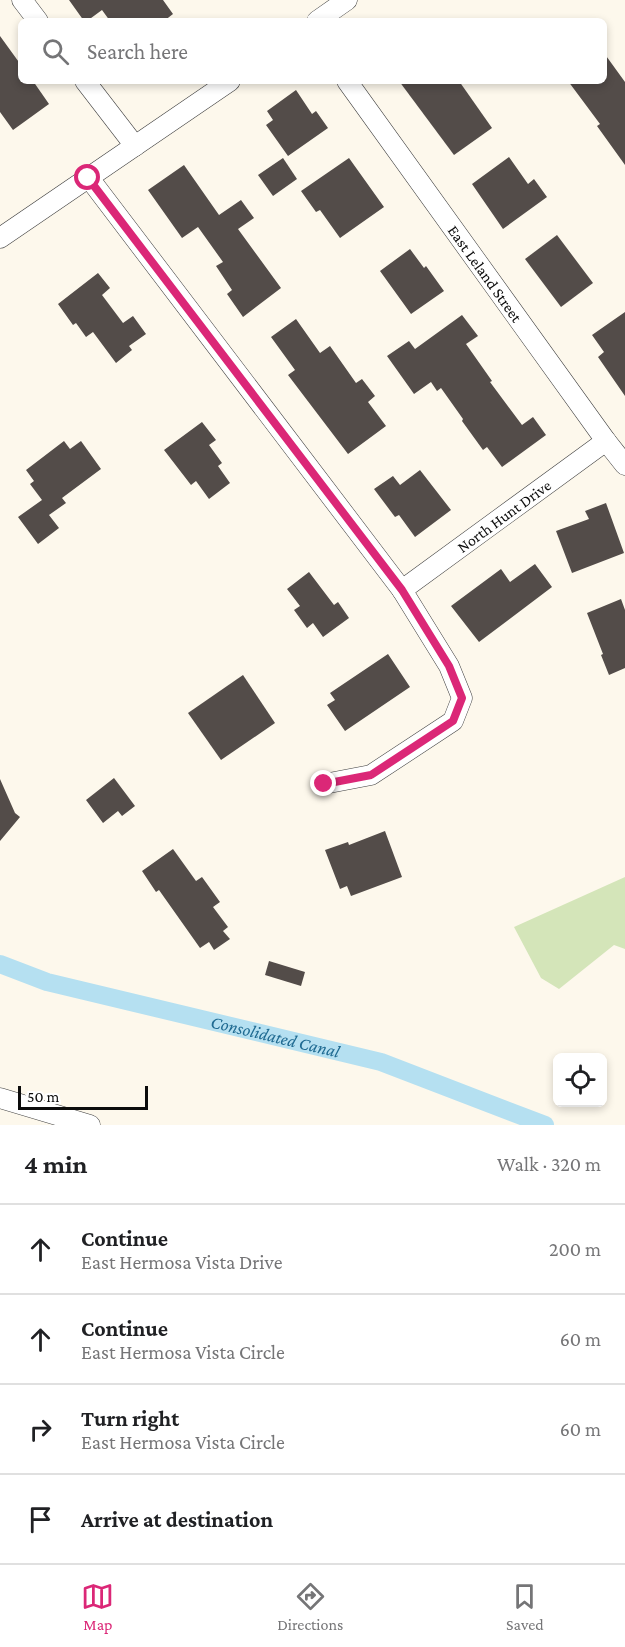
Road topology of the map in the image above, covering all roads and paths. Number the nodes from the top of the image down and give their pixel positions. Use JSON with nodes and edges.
{"nodes":[{"id":1,"x":22,"y":0,"type":"edge"},
{"id":2,"x":346,"y":0,"type":"edge"},
{"id":3,"x":36,"y":18,"type":"edge"},
{"id":4,"x":321,"y":18,"type":"edge"},
{"id":5,"x":87,"y":84,"type":"edge"},
{"id":6,"x":226,"y":84,"type":"edge"},
{"id":7,"x":349,"y":84,"type":"edge"},
{"id":8,"x":135,"y":146,"type":"junction"},
{"id":9,"x":88,"y":178,"type":"junction"},
{"id":10,"x":0,"y":238,"type":"edge"},
{"id":11,"x":606,"y":441,"type":"junction"},
{"id":12,"x":625,"y":465,"type":"edge"},
{"id":13,"x":402,"y":590,"type":"junction"},
{"id":14,"x":324,"y":784,"type":"dead end"},
{"id":15,"x":0,"y":1098,"type":"edge"},
{"id":16,"x":90,"y":1125,"type":"edge"}],
"edges":[{"from":1,"to":3,"type":"street"},
{"from":2,"to":4,"type":"street"},
{"from":5,"to":8,"type":"street"},
{"from":6,"to":8,"type":"street"},
{"from":7,"to":11,"type":"street","name":"East Leland Street"},
{"from":8,"to":9,"type":"street"},
{"from":9,"to":10,"type":"street"},
{"from":9,"to":13,"type":"street"},
{"from":11,"to":12,"type":"street","name":"East Leland Street"},
{"from":11,"to":13,"type":"street","name":"North Hunt Drive"},
{"from":13,"to":14,"type":"street"},
{"from":15,"to":16,"type":"street"}]}
